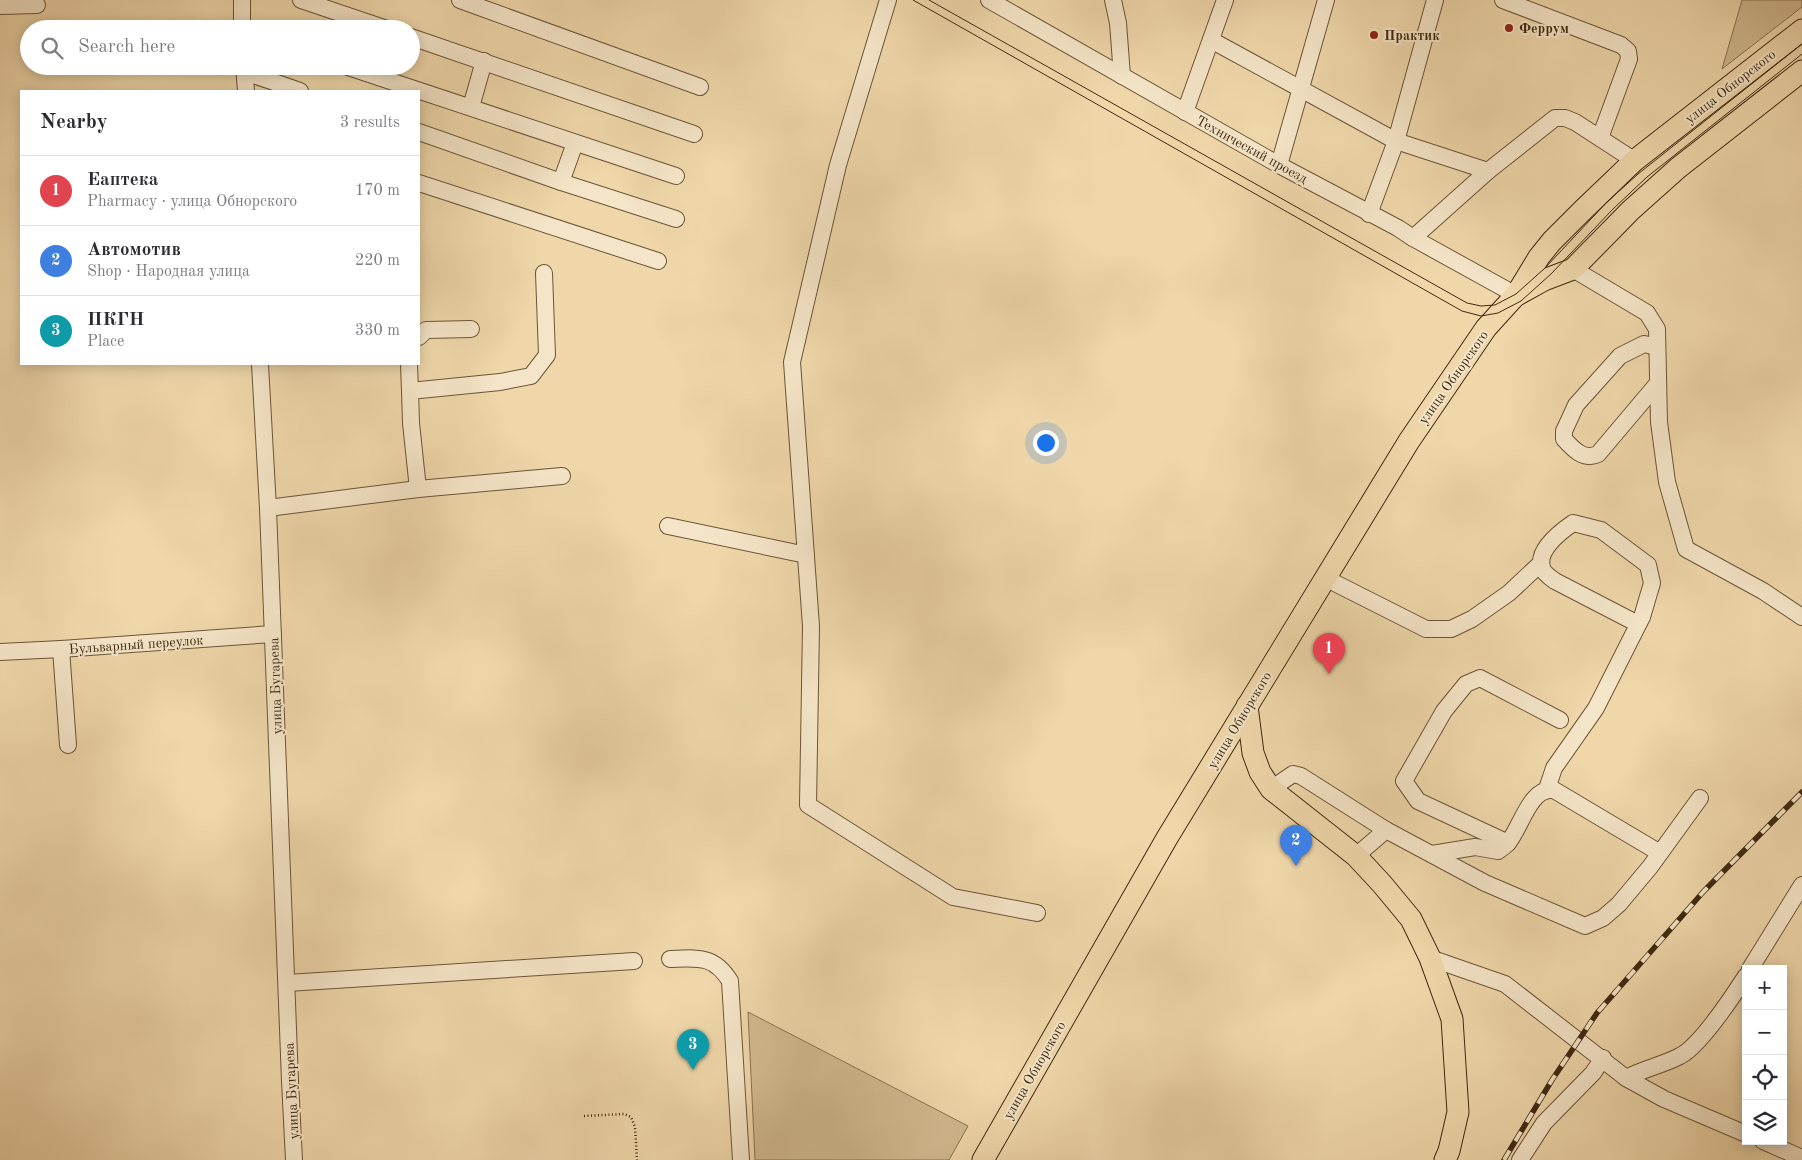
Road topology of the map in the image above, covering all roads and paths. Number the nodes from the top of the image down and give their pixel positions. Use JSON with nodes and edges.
{"nodes":[{"id":1,"x":242,"y":0,"type":"edge"},
{"id":2,"x":301,"y":0,"type":"edge"},
{"id":3,"x":460,"y":0,"type":"edge"},
{"id":4,"x":888,"y":0,"type":"edge"},
{"id":5,"x":989,"y":0,"type":"edge"},
{"id":6,"x":1114,"y":0,"type":"edge"},
{"id":7,"x":1225,"y":0,"type":"edge"},
{"id":8,"x":1326,"y":0,"type":"edge"},
{"id":9,"x":1435,"y":0,"type":"edge"},
{"id":10,"x":1503,"y":0,"type":"edge"},
{"id":11,"x":37,"y":4,"type":"dead end"},
{"id":12,"x":0,"y":6,"type":"edge"},
{"id":13,"x":503,"y":7,"type":"edge"},
{"id":14,"x":242,"y":20,"type":"edge"},
{"id":15,"x":360,"y":20,"type":"edge"},
{"id":16,"x":1802,"y":30,"type":"edge"},
{"id":17,"x":420,"y":40,"type":"edge"},
{"id":18,"x":1211,"y":40,"type":"junction"},
{"id":19,"x":484,"y":61,"type":"junction"},
{"id":20,"x":1802,"y":71,"type":"edge"},
{"id":21,"x":245,"y":75,"type":"edge"},
{"id":22,"x":260,"y":75,"type":"edge"},
{"id":23,"x":373,"y":75,"type":"edge"},
{"id":24,"x":1122,"y":76,"type":"junction"},
{"id":25,"x":700,"y":87,"type":"dead end"},
{"id":26,"x":1300,"y":88,"type":"junction"},
{"id":27,"x":246,"y":90,"type":"edge"},
{"id":28,"x":298,"y":90,"type":"edge"},
{"id":29,"x":419,"y":90,"type":"edge"},
{"id":30,"x":420,"y":90,"type":"edge"},
{"id":31,"x":471,"y":107,"type":"junction"},
{"id":32,"x":1186,"y":112,"type":"junction"},
{"id":33,"x":420,"y":132,"type":"edge"},
{"id":34,"x":694,"y":134,"type":"dead end"},
{"id":35,"x":1600,"y":138,"type":"junction"},
{"id":36,"x":1396,"y":140,"type":"junction"},
{"id":37,"x":575,"y":143,"type":"junction"},
{"id":38,"x":1632,"y":159,"type":"junction"},
{"id":39,"x":1279,"y":165,"type":"junction"},
{"id":40,"x":1488,"y":171,"type":"junction"},
{"id":41,"x":676,"y":176,"type":"dead end"},
{"id":42,"x":561,"y":182,"type":"junction"},
{"id":43,"x":420,"y":183,"type":"edge"},
{"id":44,"x":1369,"y":214,"type":"junction"},
{"id":45,"x":676,"y":219,"type":"dead end"},
{"id":46,"x":1413,"y":238,"type":"junction"},
{"id":47,"x":658,"y":261,"type":"dead end"},
{"id":48,"x":1573,"y":269,"type":"junction"},
{"id":49,"x":544,"y":273,"type":"dead end"},
{"id":50,"x":1516,"y":295,"type":"junction"},
{"id":51,"x":471,"y":328,"type":"dead end"},
{"id":52,"x":420,"y":336,"type":"edge"},
{"id":53,"x":1657,"y":347,"type":"junction"},
{"id":54,"x":260,"y":365,"type":"edge"},
{"id":55,"x":409,"y":365,"type":"edge"},
{"id":56,"x":1658,"y":383,"type":"junction"},
{"id":57,"x":410,"y":390,"type":"junction"},
{"id":58,"x":562,"y":476,"type":"dead end"},
{"id":59,"x":418,"y":489,"type":"junction"},
{"id":60,"x":268,"y":508,"type":"junction"},
{"id":61,"x":668,"y":526,"type":"dead end"},
{"id":62,"x":806,"y":555,"type":"junction"},
{"id":63,"x":1541,"y":563,"type":"junction"},
{"id":64,"x":1325,"y":578,"type":"junction"},
{"id":65,"x":1802,"y":618,"type":"edge"},
{"id":66,"x":1638,"y":624,"type":"junction"},
{"id":67,"x":273,"y":634,"type":"junction"},
{"id":68,"x":61,"y":649,"type":"junction"},
{"id":69,"x":0,"y":652,"type":"edge"},
{"id":70,"x":1247,"y":706,"type":"junction"},
{"id":71,"x":1560,"y":720,"type":"dead end"},
{"id":72,"x":68,"y":745,"type":"dead end"},
{"id":73,"x":1271,"y":789,"type":"junction"},
{"id":74,"x":1547,"y":789,"type":"junction"},
{"id":75,"x":1700,"y":798,"type":"dead end"},
{"id":76,"x":1386,"y":830,"type":"junction"},
{"id":77,"x":1508,"y":843,"type":"junction"},
{"id":78,"x":1660,"y":853,"type":"junction"},
{"id":79,"x":1432,"y":854,"type":"junction"},
{"id":80,"x":1356,"y":856,"type":"junction"},
{"id":81,"x":1802,"y":885,"type":"edge"},
{"id":82,"x":1037,"y":913,"type":"dead end"},
{"id":83,"x":1430,"y":958,"type":"junction"},
{"id":84,"x":670,"y":959,"type":"dead end"},
{"id":85,"x":634,"y":961,"type":"dead end"},
{"id":86,"x":1752,"y":965,"type":"edge"},
{"id":87,"x":1742,"y":982,"type":"edge"},
{"id":88,"x":287,"y":983,"type":"junction"},
{"id":89,"x":1603,"y":1058,"type":"junction"},
{"id":90,"x":1626,"y":1078,"type":"junction"},
{"id":91,"x":584,"y":1116,"type":"dead end"},
{"id":92,"x":1742,"y":1132,"type":"edge"},
{"id":93,"x":1771,"y":1145,"type":"edge"},
{"id":94,"x":1802,"y":1158,"type":"edge"},
{"id":95,"x":294,"y":1160,"type":"edge"},
{"id":96,"x":637,"y":1160,"type":"edge"},
{"id":97,"x":741,"y":1160,"type":"edge"},
{"id":98,"x":982,"y":1160,"type":"edge"},
{"id":99,"x":1445,"y":1160,"type":"edge"},
{"id":100,"x":1520,"y":1160,"type":"edge"}],
"edges":[{"from":1,"to":14,"type":"street"},
{"from":2,"to":15,"type":"street"},
{"from":3,"to":13,"type":"street"},
{"from":4,"to":62,"type":"street"},
{"from":5,"to":24,"type":"street","name":"Технический проезд"},
{"from":6,"to":24,"type":"street"},
{"from":7,"to":18,"type":"street"},
{"from":8,"to":26,"type":"street"},
{"from":9,"to":36,"type":"street"},
{"from":10,"to":35,"type":"street"},
{"from":11,"to":12,"type":"street"},
{"from":13,"to":25,"type":"street"},
{"from":16,"to":38,"type":"main road","name":"улица Обнорского"},
{"from":17,"to":19,"type":"street"},
{"from":18,"to":26,"type":"street"},
{"from":18,"to":32,"type":"street"},
{"from":19,"to":31,"type":"street"},
{"from":19,"to":34,"type":"street"},
{"from":20,"to":48,"type":"main road","name":"улица Обнорского"},
{"from":21,"to":27,"type":"street"},
{"from":22,"to":28,"type":"street"},
{"from":23,"to":29,"type":"street"},
{"from":24,"to":32,"type":"street","name":"Технический проезд"},
{"from":26,"to":36,"type":"street"},
{"from":26,"to":39,"type":"street"},
{"from":30,"to":31,"type":"street"},
{"from":31,"to":37,"type":"street"},
{"from":32,"to":39,"type":"street","name":"Технический проезд"},
{"from":33,"to":42,"type":"street"},
{"from":35,"to":38,"type":"street"},
{"from":35,"to":40,"type":"street"},
{"from":36,"to":40,"type":"street"},
{"from":36,"to":44,"type":"street"},
{"from":37,"to":41,"type":"street"},
{"from":37,"to":42,"type":"street"},
{"from":38,"to":50,"type":"main road","name":"улица Обнорского"},
{"from":39,"to":44,"type":"street","name":"Технический проезд"},
{"from":40,"to":46,"type":"street"},
{"from":42,"to":45,"type":"street"},
{"from":43,"to":47,"type":"street"},
{"from":44,"to":46,"type":"street","name":"Технический проезд"},
{"from":46,"to":50,"type":"street","name":"Технический проезд"},
{"from":48,"to":50,"type":"main road","name":"улица Обнорского"},
{"from":48,"to":53,"type":"street"},
{"from":49,"to":57,"type":"street"},
{"from":50,"to":64,"type":"main road","name":"улица Обнорского"},
{"from":51,"to":52,"type":"street"},
{"from":53,"to":56,"type":"street"},
{"from":53,"to":56,"type":"street"},
{"from":54,"to":60,"type":"street","name":"улица Бугарева"},
{"from":55,"to":57,"type":"street"},
{"from":56,"to":65,"type":"street"},
{"from":57,"to":59,"type":"street"},
{"from":58,"to":59,"type":"street"},
{"from":59,"to":60,"type":"street"},
{"from":60,"to":67,"type":"street","name":"улица Бугарева"},
{"from":61,"to":62,"type":"street"},
{"from":62,"to":82,"type":"street"},
{"from":63,"to":64,"type":"street"},
{"from":63,"to":66,"type":"street"},
{"from":63,"to":66,"type":"street"},
{"from":64,"to":70,"type":"main road","name":"улица Обнорского"},
{"from":66,"to":74,"type":"street"},
{"from":67,"to":68,"type":"street","name":"Бульварный переулок"},
{"from":67,"to":88,"type":"street","name":"улица Бугарева"},
{"from":68,"to":69,"type":"street","name":"Бульварный переулок"},
{"from":68,"to":72,"type":"street"},
{"from":70,"to":73,"type":"main road"},
{"from":70,"to":98,"type":"main road","name":"улица Обнорского"},
{"from":71,"to":77,"type":"street"},
{"from":73,"to":76,"type":"street"},
{"from":73,"to":80,"type":"main road"},
{"from":74,"to":77,"type":"street"},
{"from":74,"to":78,"type":"street"},
{"from":75,"to":78,"type":"street"},
{"from":76,"to":79,"type":"street"},
{"from":76,"to":80,"type":"street"},
{"from":77,"to":79,"type":"street"},
{"from":78,"to":79,"type":"street"},
{"from":80,"to":83,"type":"main road"},
{"from":81,"to":86,"type":"street"},
{"from":83,"to":89,"type":"street"},
{"from":83,"to":99,"type":"main road"},
{"from":84,"to":97,"type":"street"},
{"from":85,"to":88,"type":"street"},
{"from":87,"to":90,"type":"street"},
{"from":88,"to":95,"type":"street","name":"улица Бугарева"},
{"from":89,"to":90,"type":"street"},
{"from":89,"to":100,"type":"street"},
{"from":90,"to":92,"type":"street"},
{"from":91,"to":96,"type":"path"},
{"from":93,"to":94,"type":"street"}]}
